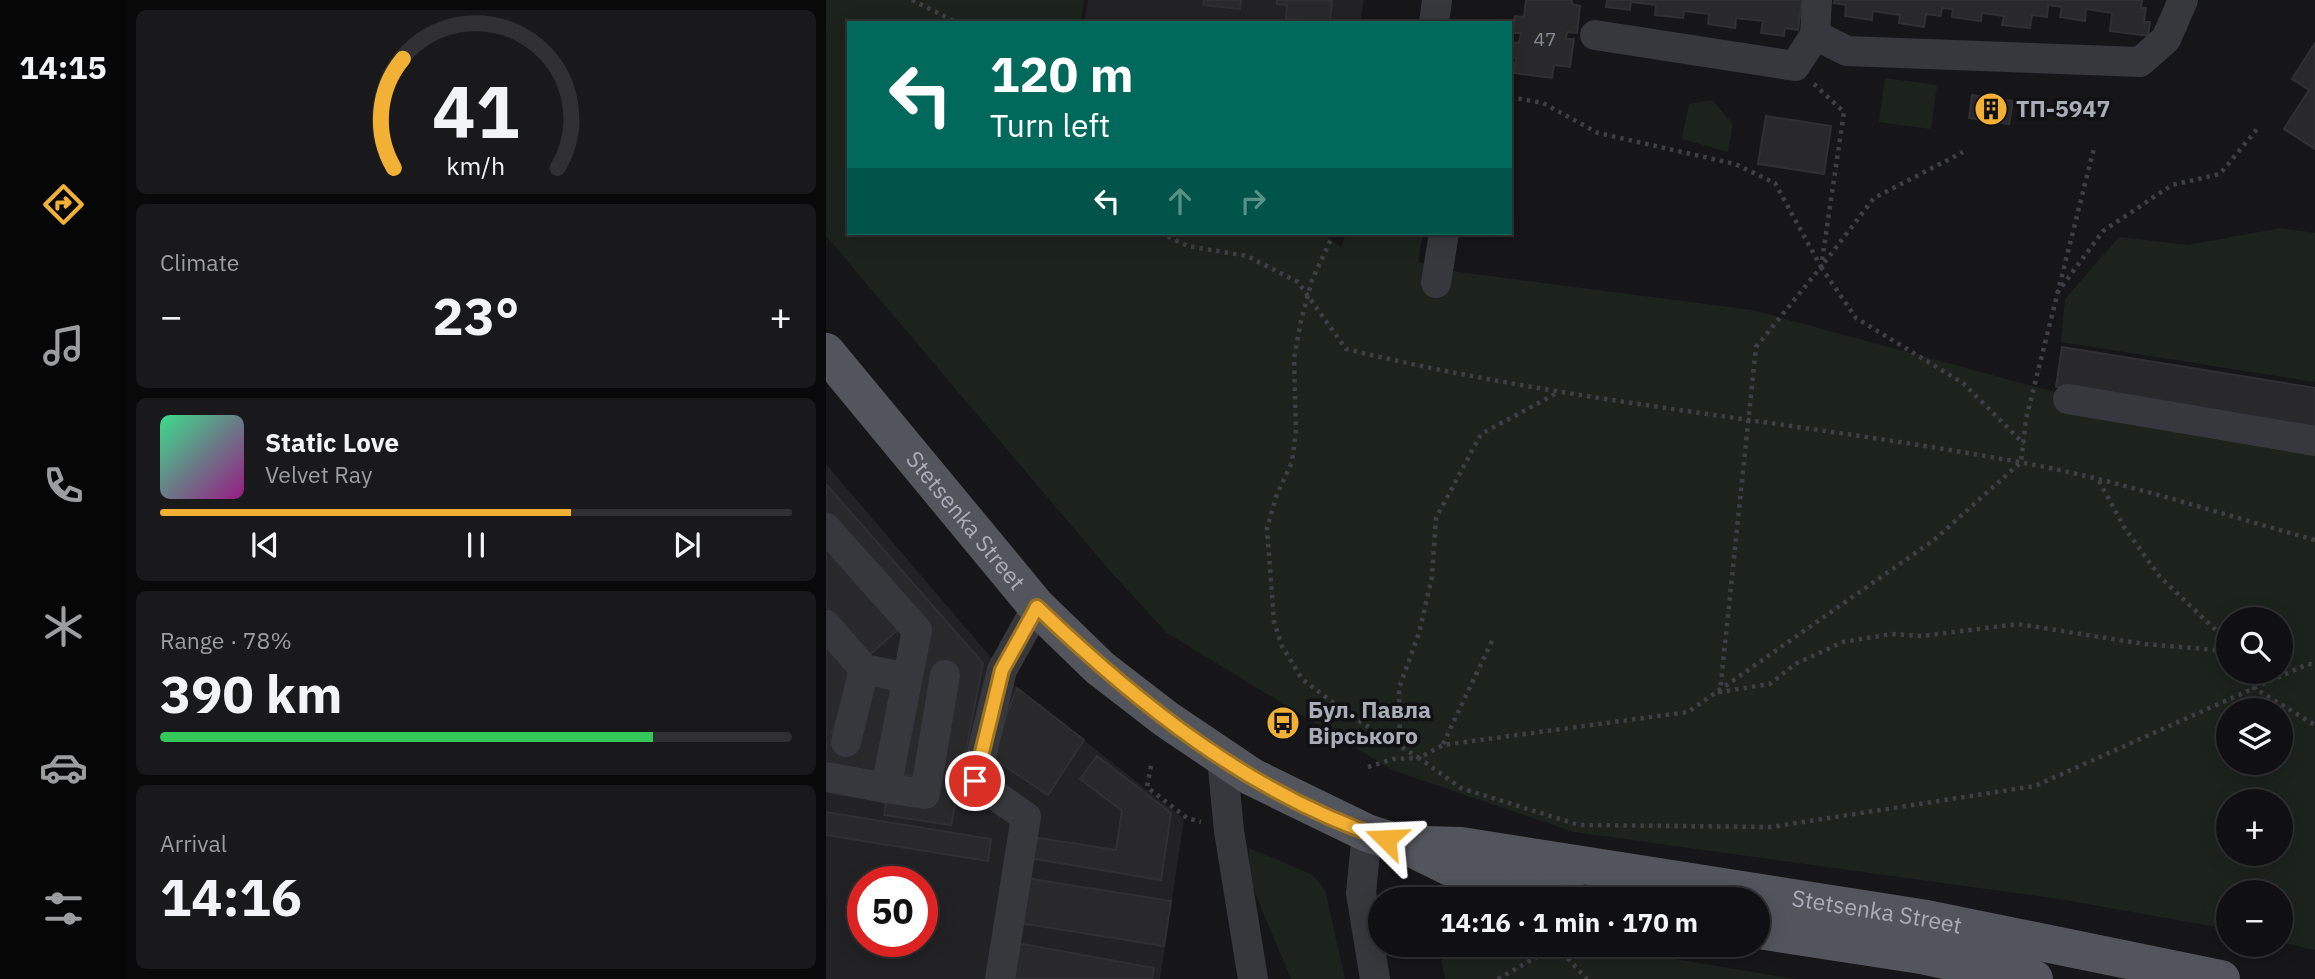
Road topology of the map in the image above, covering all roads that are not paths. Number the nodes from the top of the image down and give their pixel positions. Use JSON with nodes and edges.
{"nodes":[{"id":1,"x":1437,"y":0,"type":"edge"},
{"id":2,"x":1817,"y":0,"type":"edge"},
{"id":3,"x":2183,"y":0,"type":"edge"},
{"id":4,"x":1434,"y":21,"type":"edge"},
{"id":5,"x":1595,"y":35,"type":"dead end"},
{"id":6,"x":1815,"y":35,"type":"junction"},
{"id":7,"x":1444,"y":235,"type":"edge"},
{"id":8,"x":1436,"y":283,"type":"dead end"},
{"id":9,"x":826,"y":352,"type":"edge"},
{"id":10,"x":2068,"y":399,"type":"dead end"},
{"id":11,"x":2315,"y":441,"type":"edge"},
{"id":12,"x":826,"y":528,"type":"edge"},
{"id":13,"x":1037,"y":607,"type":"junction"},
{"id":14,"x":826,"y":625,"type":"edge"},
{"id":15,"x":864,"y":669,"type":"junction"},
{"id":16,"x":945,"y":675,"type":"dead end"},
{"id":17,"x":907,"y":678,"type":"junction"},
{"id":18,"x":846,"y":742,"type":"dead end"},
{"id":19,"x":1223,"y":758,"type":"junction"},
{"id":20,"x":826,"y":777,"type":"edge"},
{"id":21,"x":886,"y":788,"type":"junction"},
{"id":22,"x":1367,"y":833,"type":"junction"},
{"id":23,"x":1405,"y":845,"type":"junction"},
{"id":24,"x":1510,"y":887,"type":"edge"},
{"id":25,"x":1770,"y":932,"type":"edge"},
{"id":26,"x":1000,"y":979,"type":"edge"},
{"id":27,"x":1254,"y":979,"type":"edge"},
{"id":28,"x":1375,"y":979,"type":"edge"},
{"id":29,"x":2034,"y":979,"type":"edge"},
{"id":30,"x":2221,"y":979,"type":"edge"}],
"edges":[{"from":1,"to":4,"type":"street"},
{"from":2,"to":6,"type":"street"},
{"from":3,"to":6,"type":"street"},
{"from":5,"to":6,"type":"street"},
{"from":7,"to":8,"type":"street"},
{"from":9,"to":13,"type":"main road","name":"Stetsenka Street"},
{"from":10,"to":11,"type":"street"},
{"from":12,"to":17,"type":"street"},
{"from":13,"to":19,"type":"main road","name":"Stetsenka Street"},
{"from":13,"to":26,"type":"street"},
{"from":14,"to":15,"type":"street"},
{"from":15,"to":17,"type":"street"},
{"from":15,"to":18,"type":"street"},
{"from":16,"to":21,"type":"street"},
{"from":17,"to":21,"type":"street"},
{"from":19,"to":22,"type":"main road","name":"Stetsenka Street"},
{"from":19,"to":27,"type":"street"},
{"from":20,"to":21,"type":"street"},
{"from":22,"to":23,"type":"main road","name":"Stetsenka Street"},
{"from":22,"to":28,"type":"street"},
{"from":23,"to":24,"type":"main road","name":"Stetsenka Street"},
{"from":23,"to":30,"type":"main road","name":"Stetsenka Street"},
{"from":25,"to":29,"type":"main road","name":"Stetsenka Street"}]}
